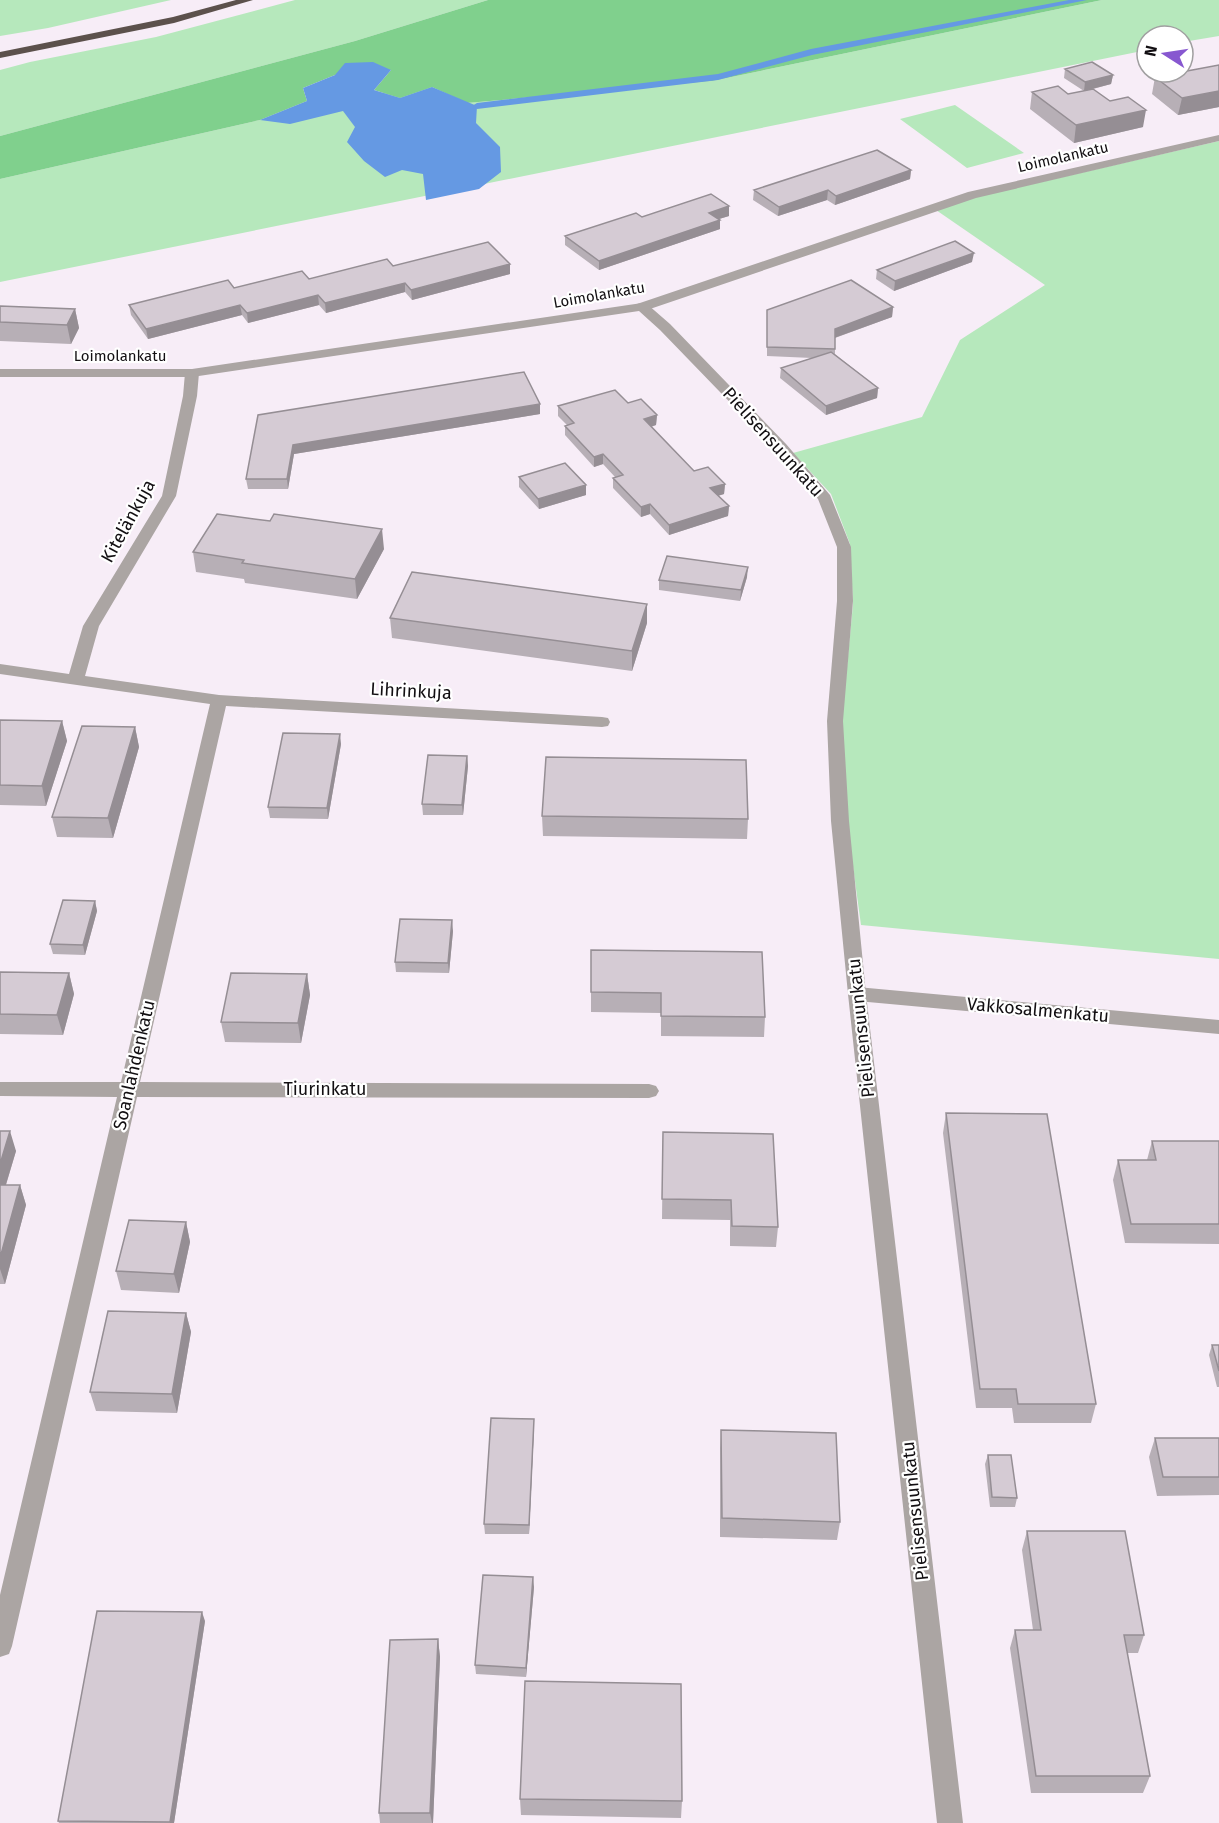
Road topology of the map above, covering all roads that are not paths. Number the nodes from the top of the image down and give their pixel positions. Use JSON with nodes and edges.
{"nodes":[{"id":1,"x":248,"y":0,"type":"edge"},
{"id":2,"x":0,"y":55,"type":"edge"},
{"id":3,"x":1219,"y":138,"type":"edge"},
{"id":4,"x":642,"y":307,"type":"junction"},
{"id":5,"x":0,"y":373,"type":"edge"},
{"id":6,"x":192,"y":373,"type":"junction"},
{"id":7,"x":0,"y":669,"type":"edge"},
{"id":8,"x":75,"y":681,"type":"junction"},
{"id":9,"x":219,"y":699,"type":"junction"},
{"id":10,"x":602,"y":722,"type":"dead end"},
{"id":11,"x":857,"y":994,"type":"junction"},
{"id":12,"x":1219,"y":1027,"type":"edge"},
{"id":13,"x":129,"y":1088,"type":"junction"},
{"id":14,"x":0,"y":1089,"type":"edge"},
{"id":15,"x":649,"y":1091,"type":"dead end"},
{"id":16,"x":0,"y":1646,"type":"edge"},
{"id":17,"x":950,"y":1823,"type":"edge"}],
"edges":[{"from":1,"to":2,"type":"highway"},
{"from":3,"to":4,"type":"street","name":"Loimolankatu"},
{"from":4,"to":6,"type":"street","name":"Loimolankatu"},
{"from":4,"to":11,"type":"street","name":"Pielisensuunkatu"},
{"from":5,"to":6,"type":"street","name":"Loimolankatu"},
{"from":6,"to":8,"type":"street","name":"Kitelänkuja"},
{"from":7,"to":8,"type":"street"},
{"from":8,"to":9,"type":"street"},
{"from":9,"to":10,"type":"street","name":"Lihrinkuja"},
{"from":9,"to":13,"type":"street","name":"Soanlahdenkatu"},
{"from":11,"to":12,"type":"street","name":"Vakkosalmenkatu"},
{"from":11,"to":17,"type":"street","name":"Pielisensuunkatu"},
{"from":13,"to":14,"type":"street","name":"Tiurinkatu"},
{"from":13,"to":15,"type":"street","name":"Tiurinkatu"},
{"from":13,"to":16,"type":"street","name":"Soanlahdenkatu"}]}
